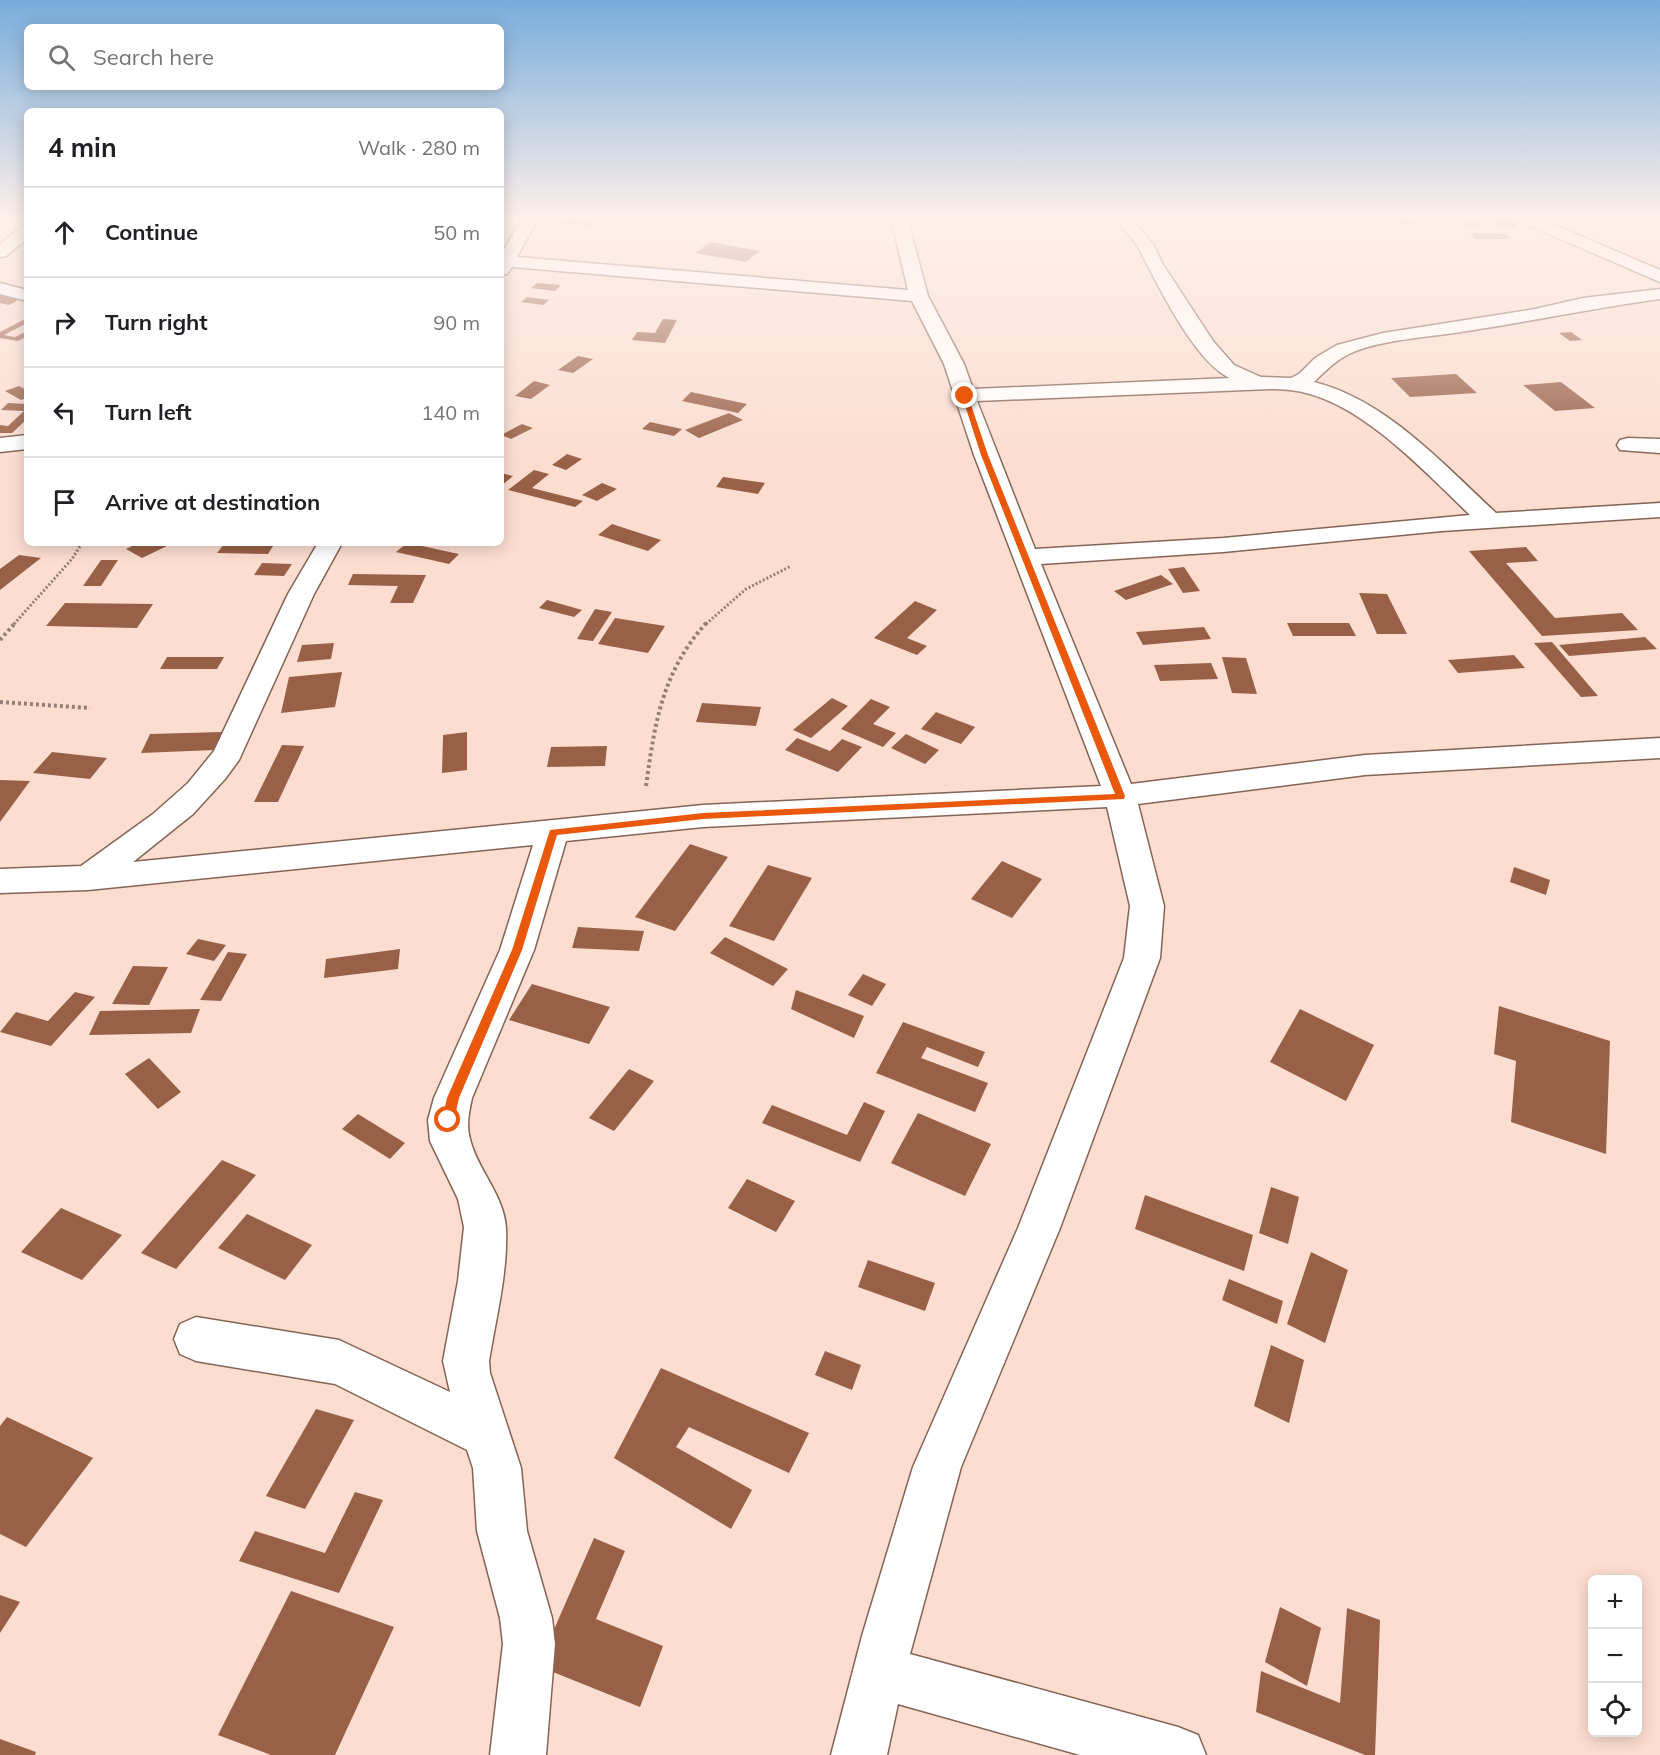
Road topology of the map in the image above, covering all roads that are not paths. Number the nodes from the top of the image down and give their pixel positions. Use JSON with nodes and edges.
{"nodes":[{"id":1,"x":921,"y":300,"type":"edge"},
{"id":2,"x":1175,"y":300,"type":"edge"},
{"id":3,"x":1615,"y":300,"type":"edge"},
{"id":4,"x":1259,"y":383,"type":"junction"},
{"id":5,"x":1293,"y":385,"type":"junction"},
{"id":6,"x":965,"y":396,"type":"junction"},
{"id":7,"x":24,"y":442,"type":"edge"},
{"id":8,"x":0,"y":445,"type":"edge"},
{"id":9,"x":1628,"y":446,"type":"dead end"},
{"id":10,"x":1660,"y":446,"type":"edge"},
{"id":11,"x":1660,"y":510,"type":"edge"},
{"id":12,"x":1490,"y":521,"type":"junction"},
{"id":13,"x":328,"y":546,"type":"edge"},
{"id":14,"x":1026,"y":557,"type":"junction"},
{"id":15,"x":1660,"y":748,"type":"edge"},
{"id":16,"x":1120,"y":796,"type":"junction"},
{"id":17,"x":553,"y":832,"type":"junction"},
{"id":18,"x":88,"y":878,"type":"junction"},
{"id":19,"x":0,"y":881,"type":"edge"},
{"id":20,"x":196,"y":1339,"type":"dead end"},
{"id":21,"x":486,"y":1434,"type":"junction"},
{"id":22,"x":879,"y":1672,"type":"junction"},
{"id":23,"x":518,"y":1755,"type":"edge"},
{"id":24,"x":859,"y":1755,"type":"edge"},
{"id":25,"x":1178,"y":1755,"type":"edge"}],
"edges":[{"from":1,"to":6,"type":"street"},
{"from":2,"to":4,"type":"street"},
{"from":3,"to":5,"type":"street"},
{"from":4,"to":5,"type":"street"},
{"from":4,"to":6,"type":"street"},
{"from":5,"to":12,"type":"street"},
{"from":6,"to":14,"type":"street"},
{"from":7,"to":8,"type":"street"},
{"from":9,"to":10,"type":"street"},
{"from":11,"to":12,"type":"street"},
{"from":12,"to":14,"type":"street"},
{"from":13,"to":18,"type":"street"},
{"from":14,"to":16,"type":"street"},
{"from":15,"to":16,"type":"street"},
{"from":16,"to":17,"type":"street"},
{"from":16,"to":22,"type":"street"},
{"from":17,"to":18,"type":"street"},
{"from":17,"to":21,"type":"street"},
{"from":18,"to":19,"type":"street"},
{"from":20,"to":21,"type":"street"},
{"from":21,"to":23,"type":"street"},
{"from":22,"to":24,"type":"street"},
{"from":22,"to":25,"type":"street"}]}
